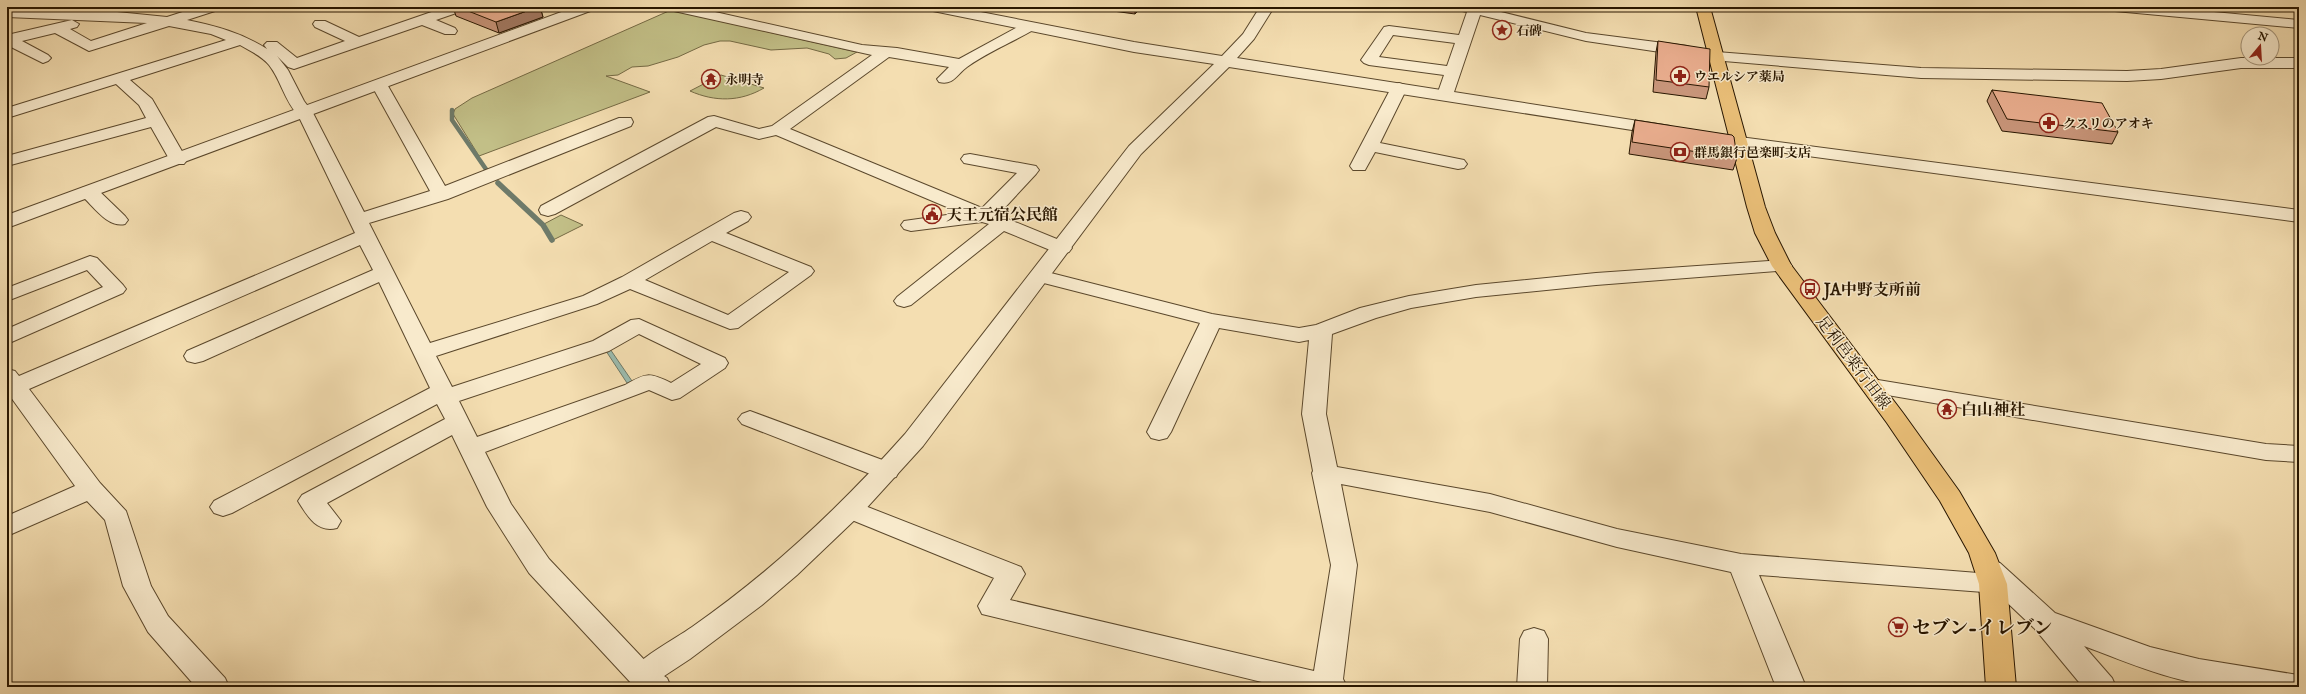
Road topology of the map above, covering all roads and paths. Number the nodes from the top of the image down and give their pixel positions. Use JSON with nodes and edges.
{"nodes":[{"id":1,"x":214,"y":7,"type":"edge"},
{"id":2,"x":460,"y":7,"type":"edge"},
{"id":3,"x":588,"y":7,"type":"edge"},
{"id":4,"x":674,"y":7,"type":"edge"},
{"id":5,"x":933,"y":7,"type":"edge"},
{"id":6,"x":1267,"y":7,"type":"edge"},
{"id":7,"x":1703,"y":7,"type":"edge"},
{"id":8,"x":2115,"y":7,"type":"edge"},
{"id":9,"x":1469,"y":8,"type":"edge"},
{"id":10,"x":143,"y":10,"type":"edge"},
{"id":11,"x":7,"y":13,"type":"edge"},
{"id":12,"x":98,"y":16,"type":"junction"},
{"id":13,"x":121,"y":17,"type":"junction"},
{"id":14,"x":176,"y":19,"type":"junction"},
{"id":15,"x":423,"y":20,"type":"junction"},
{"id":16,"x":2299,"y":21,"type":"edge"},
{"id":17,"x":320,"y":24,"type":"dead end"},
{"id":18,"x":1030,"y":26,"type":"junction"},
{"id":19,"x":58,"y":28,"type":"junction"},
{"id":20,"x":450,"y":31,"type":"dead end"},
{"id":21,"x":8,"y":40,"type":"edge"},
{"id":22,"x":241,"y":40,"type":"junction"},
{"id":23,"x":1464,"y":40,"type":"junction"},
{"id":24,"x":359,"y":42,"type":"junction"},
{"id":25,"x":885,"y":53,"type":"junction"},
{"id":26,"x":1716,"y":56,"type":"junction"},
{"id":27,"x":43,"y":58,"type":"dead end"},
{"id":28,"x":1225,"y":62,"type":"junction"},
{"id":29,"x":2299,"y":63,"type":"edge"},
{"id":30,"x":294,"y":64,"type":"junction"},
{"id":31,"x":961,"y":64,"type":"junction"},
{"id":32,"x":1453,"y":72,"type":"junction"},
{"id":33,"x":120,"y":79,"type":"junction"},
{"id":34,"x":945,"y":79,"type":"dead end"},
{"id":35,"x":380,"y":86,"type":"junction"},
{"id":36,"x":306,"y":88,"type":"dead end"},
{"id":37,"x":1399,"y":88,"type":"junction"},
{"id":38,"x":1445,"y":95,"type":"junction"},
{"id":39,"x":7,"y":113,"type":"edge"},
{"id":40,"x":305,"y":114,"type":"junction"},
{"id":41,"x":157,"y":120,"type":"junction"},
{"id":42,"x":625,"y":122,"type":"dead end"},
{"id":43,"x":778,"y":130,"type":"junction"},
{"id":44,"x":1677,"y":132,"type":"edge"},
{"id":45,"x":1700,"y":136,"type":"edge"},
{"id":46,"x":1739,"y":142,"type":"junction"},
{"id":47,"x":1370,"y":146,"type":"junction"},
{"id":48,"x":970,"y":159,"type":"dead end"},
{"id":49,"x":178,"y":160,"type":"junction"},
{"id":50,"x":7,"y":161,"type":"edge"},
{"id":51,"x":1458,"y":164,"type":"dead end"},
{"id":52,"x":1359,"y":166,"type":"dead end"},
{"id":53,"x":89,"y":192,"type":"junction"},
{"id":54,"x":441,"y":195,"type":"junction"},
{"id":55,"x":548,"y":210,"type":"dead end"},
{"id":56,"x":983,"y":216,"type":"junction"},
{"id":57,"x":2299,"y":216,"type":"edge"},
{"id":58,"x":741,"y":217,"type":"dead end"},
{"id":59,"x":118,"y":220,"type":"dead end"},
{"id":60,"x":7,"y":222,"type":"edge"},
{"id":61,"x":1001,"y":224,"type":"junction"},
{"id":62,"x":911,"y":225,"type":"dead end"},
{"id":63,"x":362,"y":228,"type":"junction"},
{"id":64,"x":711,"y":234,"type":"junction"},
{"id":65,"x":1062,"y":248,"type":"junction"},
{"id":66,"x":1782,"y":266,"type":"junction"},
{"id":67,"x":384,"y":272,"type":"junction"},
{"id":68,"x":1039,"y":276,"type":"junction"},
{"id":69,"x":629,"y":281,"type":"junction"},
{"id":70,"x":7,"y":295,"type":"edge"},
{"id":71,"x":904,"y":301,"type":"dead end"},
{"id":72,"x":1212,"y":320,"type":"junction"},
{"id":73,"x":1321,"y":331,"type":"junction"},
{"id":74,"x":7,"y":337,"type":"edge"},
{"id":75,"x":425,"y":352,"type":"junction"},
{"id":76,"x":195,"y":356,"type":"dead end"},
{"id":77,"x":10,"y":384,"type":"edge"},
{"id":78,"x":1872,"y":386,"type":"junction"},
{"id":79,"x":444,"y":394,"type":"junction"},
{"id":80,"x":750,"y":419,"type":"dead end"},
{"id":81,"x":458,"y":422,"type":"junction"},
{"id":82,"x":1159,"y":432,"type":"dead end"},
{"id":83,"x":471,"y":448,"type":"junction"},
{"id":84,"x":2299,"y":454,"type":"edge"},
{"id":85,"x":887,"y":471,"type":"junction"},
{"id":86,"x":1324,"y":472,"type":"junction"},
{"id":87,"x":91,"y":488,"type":"junction"},
{"id":88,"x":223,"y":507,"type":"dead end"},
{"id":89,"x":851,"y":510,"type":"junction"},
{"id":90,"x":328,"y":520,"type":"dead end"},
{"id":91,"x":7,"y":527,"type":"edge"},
{"id":92,"x":1741,"y":564,"type":"junction"},
{"id":93,"x":1992,"y":577,"type":"junction"},
{"id":94,"x":2045,"y":621,"type":"junction"},
{"id":95,"x":1534,"y":639,"type":"dead end"},
{"id":96,"x":642,"y":683,"type":"edge"},
{"id":97,"x":1330,"y":686,"type":"edge"},
{"id":98,"x":214,"y":687,"type":"edge"},
{"id":99,"x":1532,"y":687,"type":"edge"},
{"id":100,"x":1791,"y":687,"type":"edge"},
{"id":101,"x":2002,"y":687,"type":"edge"},
{"id":102,"x":2101,"y":687,"type":"edge"},
{"id":103,"x":2298,"y":687,"type":"edge"}],
"edges":[{"from":1,"to":14,"type":"street"},
{"from":2,"to":15,"type":"street"},
{"from":3,"to":35,"type":"street"},
{"from":4,"to":25,"type":"street"},
{"from":5,"to":18,"type":"street"},
{"from":6,"to":28,"type":"street"},
{"from":7,"to":26,"type":"main road","name":"足利邑楽行田線"},
{"from":8,"to":16,"type":"street"},
{"from":9,"to":23,"type":"street"},
{"from":9,"to":26,"type":"street"},
{"from":10,"to":13,"type":"street"},
{"from":10,"to":14,"type":"street"},
{"from":11,"to":12,"type":"street"},
{"from":12,"to":13,"type":"street"},
{"from":12,"to":19,"type":"street"},
{"from":13,"to":14,"type":"street"},
{"from":14,"to":19,"type":"street"},
{"from":14,"to":22,"type":"street"},
{"from":14,"to":30,"type":"street"},
{"from":15,"to":20,"type":"street"},
{"from":15,"to":24,"type":"street"},
{"from":17,"to":24,"type":"street"},
{"from":18,"to":28,"type":"street"},
{"from":18,"to":31,"type":"street"},
{"from":19,"to":21,"type":"street"},
{"from":21,"to":27,"type":"street"},
{"from":22,"to":33,"type":"street"},
{"from":22,"to":40,"type":"street"},
{"from":23,"to":32,"type":"street"},
{"from":23,"to":32,"type":"street"},
{"from":24,"to":30,"type":"street"},
{"from":25,"to":31,"type":"street"},
{"from":25,"to":43,"type":"street"},
{"from":26,"to":29,"type":"street"},
{"from":26,"to":46,"type":"main road","name":"足利邑楽行田線"},
{"from":28,"to":37,"type":"street"},
{"from":28,"to":65,"type":"street"},
{"from":30,"to":36,"type":"street"},
{"from":31,"to":34,"type":"street"},
{"from":32,"to":38,"type":"street"},
{"from":33,"to":39,"type":"street"},
{"from":33,"to":41,"type":"street"},
{"from":35,"to":40,"type":"street"},
{"from":35,"to":54,"type":"street"},
{"from":37,"to":38,"type":"street"},
{"from":37,"to":47,"type":"street"},
{"from":38,"to":44,"type":"street"},
{"from":40,"to":49,"type":"street"},
{"from":40,"to":63,"type":"street"},
{"from":41,"to":49,"type":"street"},
{"from":41,"to":50,"type":"street"},
{"from":42,"to":54,"type":"street"},
{"from":43,"to":55,"type":"street"},
{"from":43,"to":56,"type":"street"},
{"from":45,"to":46,"type":"street"},
{"from":46,"to":57,"type":"street"},
{"from":46,"to":66,"type":"main road","name":"足利邑楽行田線"},
{"from":47,"to":51,"type":"street"},
{"from":47,"to":52,"type":"street"},
{"from":48,"to":56,"type":"street"},
{"from":49,"to":53,"type":"street"},
{"from":53,"to":59,"type":"street"},
{"from":53,"to":60,"type":"street"},
{"from":54,"to":63,"type":"street"},
{"from":56,"to":61,"type":"street"},
{"from":56,"to":62,"type":"street"},
{"from":58,"to":64,"type":"street"},
{"from":61,"to":65,"type":"street"},
{"from":61,"to":71,"type":"street"},
{"from":63,"to":67,"type":"street"},
{"from":63,"to":77,"type":"street"},
{"from":64,"to":69,"type":"street"},
{"from":64,"to":69,"type":"street"},
{"from":65,"to":68,"type":"street"},
{"from":66,"to":73,"type":"street"},
{"from":66,"to":78,"type":"main road","name":"足利邑楽行田線"},
{"from":67,"to":75,"type":"street"},
{"from":67,"to":76,"type":"street"},
{"from":68,"to":72,"type":"street"},
{"from":68,"to":85,"type":"street"},
{"from":69,"to":75,"type":"street"},
{"from":70,"to":74,"type":"street"},
{"from":72,"to":73,"type":"street"},
{"from":72,"to":82,"type":"street"},
{"from":73,"to":86,"type":"street"},
{"from":75,"to":79,"type":"street"},
{"from":77,"to":87,"type":"street"},
{"from":78,"to":84,"type":"street"},
{"from":78,"to":93,"type":"main road","name":"足利邑楽行田線"},
{"from":79,"to":81,"type":"street"},
{"from":79,"to":83,"type":"street"},
{"from":79,"to":88,"type":"street"},
{"from":80,"to":85,"type":"street"},
{"from":81,"to":83,"type":"street"},
{"from":81,"to":90,"type":"street"},
{"from":83,"to":96,"type":"street"},
{"from":85,"to":89,"type":"street"},
{"from":86,"to":92,"type":"street"},
{"from":86,"to":97,"type":"street"},
{"from":87,"to":91,"type":"street"},
{"from":87,"to":98,"type":"street"},
{"from":89,"to":96,"type":"street"},
{"from":89,"to":97,"type":"street"},
{"from":92,"to":93,"type":"street"},
{"from":92,"to":100,"type":"street"},
{"from":93,"to":94,"type":"street"},
{"from":93,"to":101,"type":"main road","name":"足利邑楽行田線"},
{"from":94,"to":102,"type":"street"},
{"from":94,"to":103,"type":"street"},
{"from":95,"to":99,"type":"street"}]}
